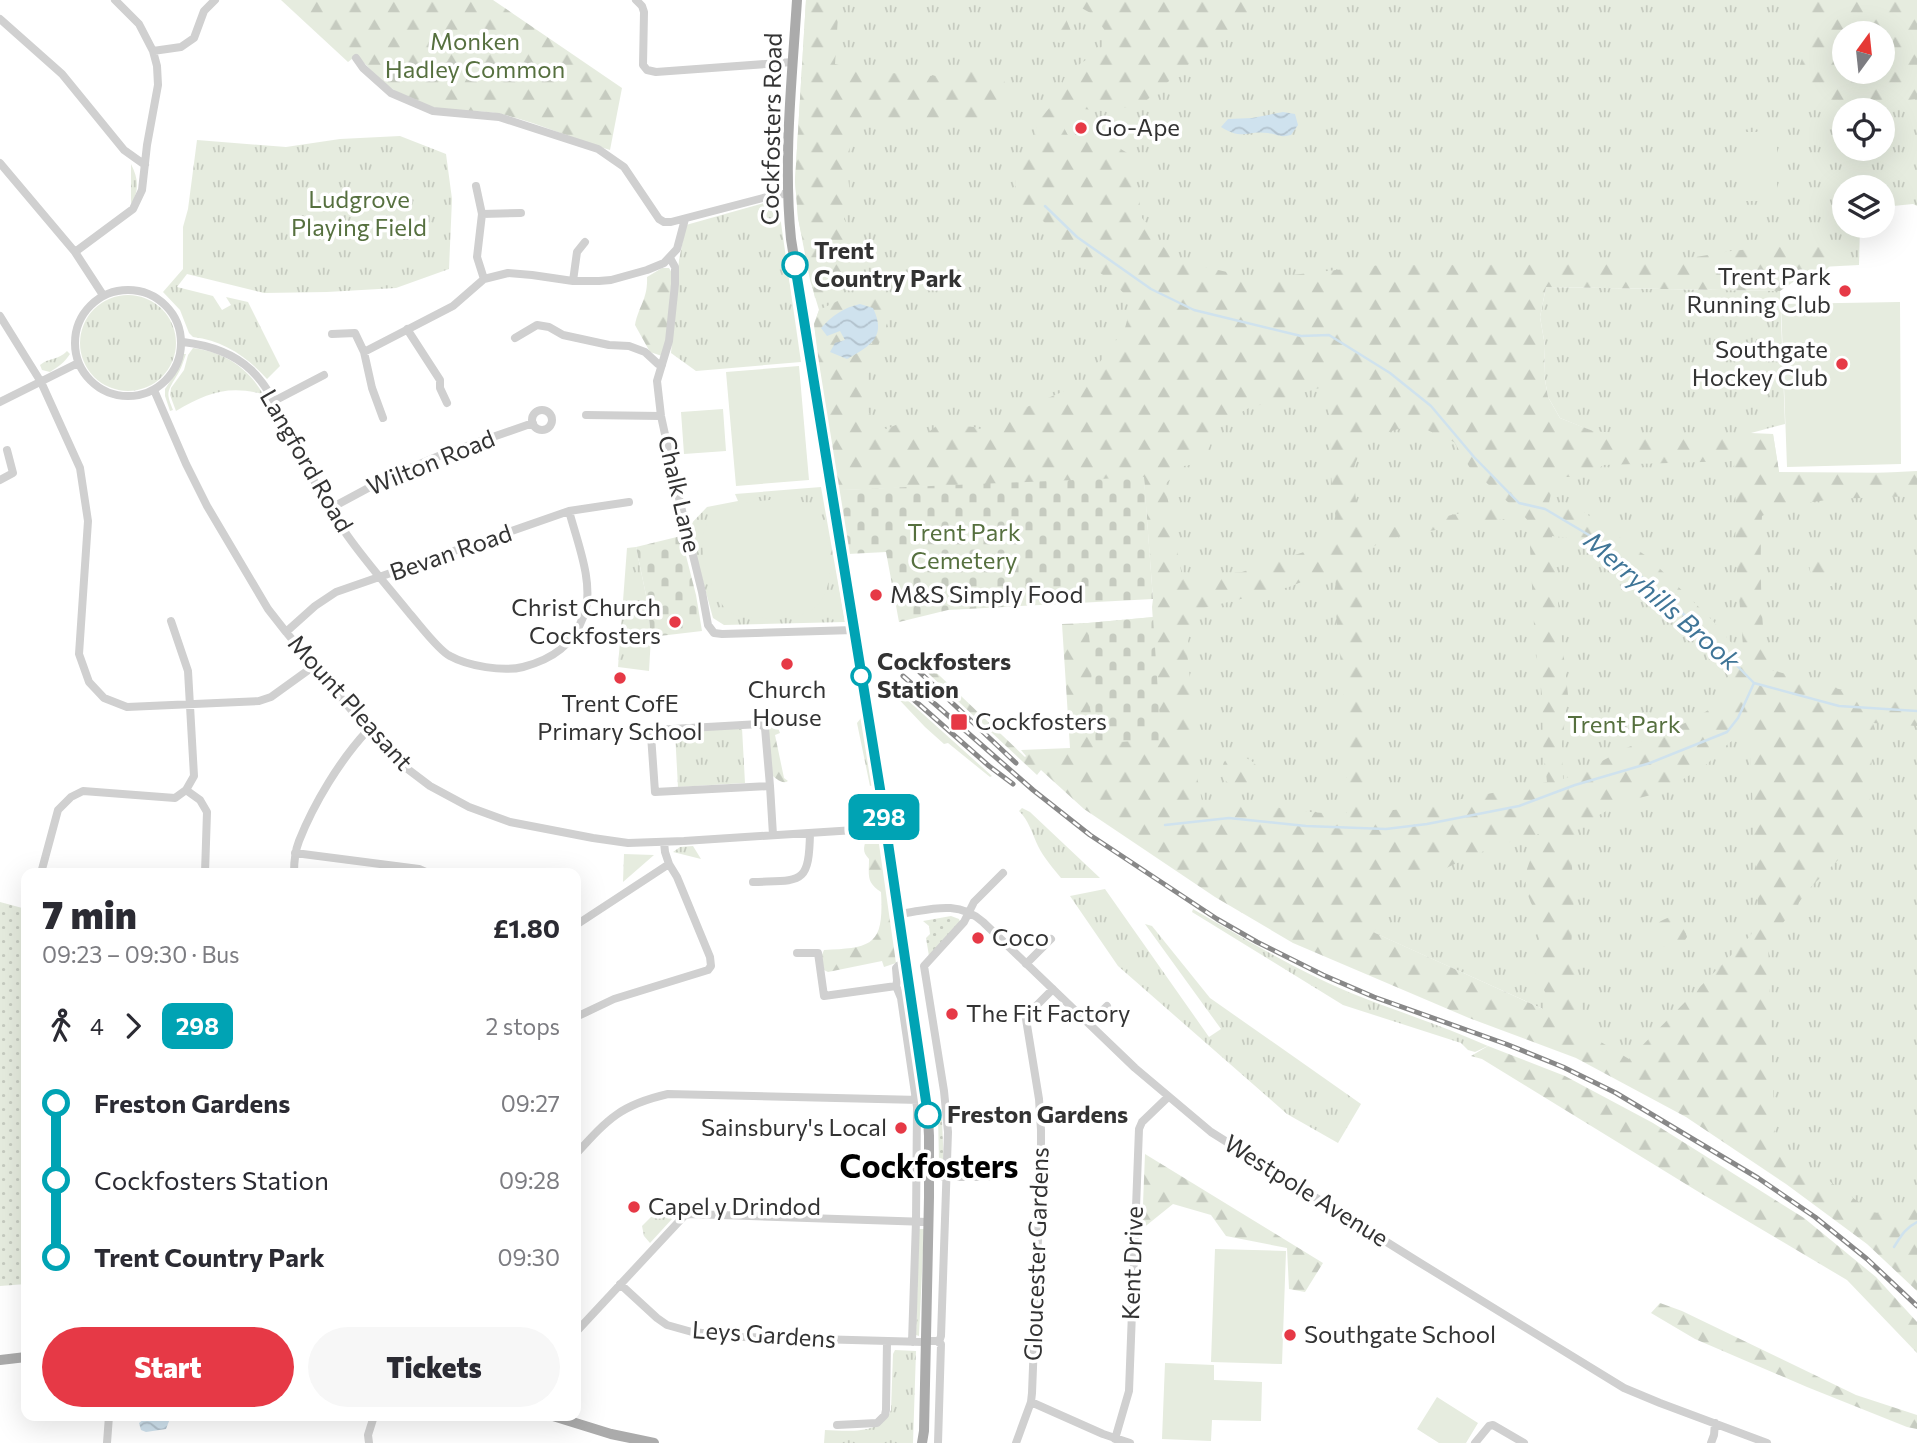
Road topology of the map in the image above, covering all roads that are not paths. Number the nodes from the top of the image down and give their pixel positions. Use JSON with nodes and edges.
{"nodes":[{"id":1,"x":115,"y":0,"type":"edge"},
{"id":2,"x":215,"y":0,"type":"edge"},
{"id":3,"x":636,"y":0,"type":"edge"},
{"id":4,"x":797,"y":0,"type":"edge"},
{"id":5,"x":0,"y":19,"type":"edge"},
{"id":6,"x":153,"y":51,"type":"junction"},
{"id":7,"x":356,"y":58,"type":"dead end"},
{"id":8,"x":793,"y":62,"type":"junction"},
{"id":9,"x":0,"y":163,"type":"edge"},
{"id":10,"x":145,"y":165,"type":"junction"},
{"id":11,"x":476,"y":186,"type":"dead end"},
{"id":12,"x":788,"y":193,"type":"junction"},
{"id":13,"x":521,"y":213,"type":"dead end"},
{"id":14,"x":482,"y":214,"type":"junction"},
{"id":15,"x":685,"y":219,"type":"junction"},
{"id":16,"x":585,"y":242,"type":"dead end"},
{"id":17,"x":75,"y":252,"type":"junction"},
{"id":18,"x":670,"y":258,"type":"junction"},
{"id":19,"x":484,"y":279,"type":"junction"},
{"id":20,"x":573,"y":281,"type":"junction"},
{"id":21,"x":103,"y":295,"type":"junction"},
{"id":22,"x":0,"y":316,"type":"edge"},
{"id":23,"x":407,"y":329,"type":"junction"},
{"id":24,"x":332,"y":334,"type":"dead end"},
{"id":25,"x":515,"y":338,"type":"dead end"},
{"id":26,"x":183,"y":342,"type":"junction"},
{"id":27,"x":365,"y":352,"type":"junction"},
{"id":28,"x":78,"y":363,"type":"junction"},
{"id":29,"x":662,"y":365,"type":"junction"},
{"id":30,"x":324,"y":375,"type":"dead end"},
{"id":31,"x":41,"y":382,"type":"junction"},
{"id":32,"x":154,"y":390,"type":"junction"},
{"id":33,"x":274,"y":401,"type":"junction"},
{"id":34,"x":0,"y":402,"type":"edge"},
{"id":35,"x":447,"y":403,"type":"dead end"},
{"id":36,"x":586,"y":415,"type":"dead end"},
{"id":37,"x":661,"y":416,"type":"junction"},
{"id":38,"x":383,"y":418,"type":"dead end"},
{"id":39,"x":533,"y":423,"type":"dead end"},
{"id":40,"x":7,"y":450,"type":"dead end"},
{"id":41,"x":0,"y":480,"type":"edge"},
{"id":42,"x":629,"y":502,"type":"dead end"},
{"id":43,"x":331,"y":508,"type":"junction"},
{"id":44,"x":569,"y":511,"type":"junction"},
{"id":45,"x":381,"y":578,"type":"junction"},
{"id":46,"x":171,"y":621,"type":"dead end"},
{"id":47,"x":854,"y":630,"type":"junction"},
{"id":48,"x":286,"y":632,"type":"junction"},
{"id":49,"x":314,"y":666,"type":"junction"},
{"id":50,"x":190,"y":704,"type":"junction"},
{"id":51,"x":368,"y":730,"type":"junction"},
{"id":52,"x":770,"y":786,"type":"junction"},
{"id":53,"x":186,"y":790,"type":"junction"},
{"id":54,"x":886,"y":828,"type":"junction"},
{"id":55,"x":810,"y":833,"type":"junction"},
{"id":56,"x":773,"y":835,"type":"junction"},
{"id":57,"x":664,"y":842,"type":"junction"},
{"id":58,"x":295,"y":853,"type":"junction"},
{"id":59,"x":669,"y":864,"type":"junction"},
{"id":60,"x":42,"y":868,"type":"edge"},
{"id":61,"x":205,"y":868,"type":"edge"},
{"id":62,"x":294,"y":868,"type":"edge"},
{"id":63,"x":411,"y":868,"type":"edge"},
{"id":64,"x":1003,"y":873,"type":"dead end"},
{"id":65,"x":753,"y":882,"type":"dead end"},
{"id":66,"x":969,"y":912,"type":"junction"},
{"id":67,"x":900,"y":914,"type":"junction"},
{"id":68,"x":581,"y":922,"type":"edge"},
{"id":69,"x":1051,"y":939,"type":"dead end"},
{"id":70,"x":797,"y":953,"type":"dead end"},
{"id":71,"x":906,"y":963,"type":"junction"},
{"id":72,"x":1026,"y":964,"type":"junction"},
{"id":73,"x":896,"y":986,"type":"junction"},
{"id":74,"x":1053,"y":989,"type":"junction"},
{"id":75,"x":1107,"y":1006,"type":"dead end"},
{"id":76,"x":581,"y":1015,"type":"edge"},
{"id":77,"x":1089,"y":1024,"type":"junction"},
{"id":78,"x":1168,"y":1097,"type":"junction"},
{"id":79,"x":923,"y":1103,"type":"junction"},
{"id":80,"x":946,"y":1108,"type":"junction"},
{"id":81,"x":581,"y":1148,"type":"edge"},
{"id":82,"x":929,"y":1177,"type":"junction"},
{"id":83,"x":946,"y":1177,"type":"junction"},
{"id":84,"x":989,"y":1177,"type":"dead end"},
{"id":85,"x":916,"y":1222,"type":"junction"},
{"id":86,"x":929,"y":1222,"type":"junction"},
{"id":87,"x":927,"y":1269,"type":"junction"},
{"id":88,"x":943,"y":1270,"type":"junction"},
{"id":89,"x":620,"y":1284,"type":"junction"},
{"id":90,"x":581,"y":1327,"type":"edge"},
{"id":91,"x":887,"y":1341,"type":"junction"},
{"id":92,"x":924,"y":1341,"type":"junction"},
{"id":93,"x":912,"y":1342,"type":"junction"},
{"id":94,"x":939,"y":1342,"type":"junction"},
{"id":95,"x":21,"y":1358,"type":"edge"},
{"id":96,"x":0,"y":1360,"type":"edge"},
{"id":97,"x":1031,"y":1402,"type":"junction"},
{"id":98,"x":109,"y":1421,"type":"edge"},
{"id":99,"x":373,"y":1421,"type":"edge"},
{"id":100,"x":569,"y":1421,"type":"edge"},
{"id":101,"x":1715,"y":1423,"type":"junction"},
{"id":102,"x":837,"y":1425,"type":"dead end"},
{"id":103,"x":369,"y":1439,"type":"edge"},
{"id":104,"x":1115,"y":1439,"type":"junction"},
{"id":105,"x":1747,"y":1440,"type":"edge"},
{"id":106,"x":107,"y":1443,"type":"edge"},
{"id":107,"x":360,"y":1443,"type":"edge"},
{"id":108,"x":654,"y":1443,"type":"edge"},
{"id":109,"x":924,"y":1443,"type":"edge"},
{"id":110,"x":938,"y":1443,"type":"edge"},
{"id":111,"x":1016,"y":1443,"type":"edge"},
{"id":112,"x":1130,"y":1443,"type":"edge"},
{"id":113,"x":1475,"y":1443,"type":"edge"},
{"id":114,"x":1524,"y":1443,"type":"edge"},
{"id":115,"x":1711,"y":1443,"type":"edge"},
{"id":116,"x":1767,"y":1443,"type":"edge"}],
"edges":[{"from":1,"to":6,"type":"street"},
{"from":2,"to":6,"type":"street"},
{"from":3,"to":8,"type":"street"},
{"from":4,"to":8,"type":"main road","name":"Cockfosters Road"},
{"from":5,"to":10,"type":"street"},
{"from":6,"to":10,"type":"street"},
{"from":7,"to":15,"type":"street"},
{"from":8,"to":12,"type":"main road","name":"Cockfosters Road"},
{"from":9,"to":17,"type":"street"},
{"from":10,"to":17,"type":"street"},
{"from":11,"to":14,"type":"street"},
{"from":12,"to":15,"type":"street"},
{"from":12,"to":47,"type":"main road","name":"Cockfosters Road"},
{"from":13,"to":14,"type":"street"},
{"from":14,"to":19,"type":"street"},
{"from":15,"to":18,"type":"street","name":"Chalk Lane"},
{"from":16,"to":20,"type":"street"},
{"from":17,"to":21,"type":"street"},
{"from":18,"to":20,"type":"street"},
{"from":18,"to":29,"type":"street","name":"Chalk Lane"},
{"from":19,"to":20,"type":"street"},
{"from":19,"to":23,"type":"street"},
{"from":21,"to":26,"type":"street"},
{"from":21,"to":28,"type":"street"},
{"from":22,"to":31,"type":"street"},
{"from":23,"to":27,"type":"street"},
{"from":23,"to":35,"type":"street"},
{"from":24,"to":27,"type":"street"},
{"from":25,"to":29,"type":"street"},
{"from":26,"to":32,"type":"street"},
{"from":26,"to":33,"type":"street","name":"Langford Road"},
{"from":27,"to":38,"type":"street"},
{"from":28,"to":31,"type":"street"},
{"from":28,"to":32,"type":"street"},
{"from":29,"to":37,"type":"street","name":"Chalk Lane"},
{"from":30,"to":33,"type":"street"},
{"from":31,"to":34,"type":"street"},
{"from":31,"to":50,"type":"street"},
{"from":32,"to":48,"type":"street","name":"Mount Pleasant"},
{"from":33,"to":43,"type":"street","name":"Langford Road"},
{"from":36,"to":37,"type":"street"},
{"from":37,"to":47,"type":"street","name":"Chalk Lane"},
{"from":39,"to":43,"type":"street","name":"Wilton Road"},
{"from":40,"to":41,"type":"street"},
{"from":42,"to":44,"type":"street","name":"Bevan Road"},
{"from":43,"to":45,"type":"street","name":"Langford Road"},
{"from":44,"to":45,"type":"street","name":"Bevan Road"},
{"from":44,"to":45,"type":"street","name":"Langford Road"},
{"from":45,"to":48,"type":"street","name":"Bevan Road"},
{"from":46,"to":50,"type":"street"},
{"from":47,"to":54,"type":"main road","name":"Cockfosters Road"},
{"from":48,"to":49,"type":"street","name":"Mount Pleasant"},
{"from":49,"to":50,"type":"street"},
{"from":49,"to":51,"type":"street","name":"Mount Pleasant"},
{"from":50,"to":53,"type":"street"},
{"from":51,"to":57,"type":"street","name":"Mount Pleasant"},
{"from":51,"to":58,"type":"street"},
{"from":52,"to":52,"type":"street"},
{"from":52,"to":56,"type":"street"},
{"from":53,"to":60,"type":"street"},
{"from":53,"to":61,"type":"street"},
{"from":54,"to":55,"type":"street","name":"Mount Pleasant"},
{"from":54,"to":67,"type":"main road","name":"Cockfosters Road"},
{"from":55,"to":56,"type":"street","name":"Mount Pleasant"},
{"from":55,"to":65,"type":"street"},
{"from":56,"to":57,"type":"street","name":"Mount Pleasant"},
{"from":57,"to":59,"type":"street"},
{"from":58,"to":62,"type":"street"},
{"from":58,"to":63,"type":"street"},
{"from":59,"to":68,"type":"street"},
{"from":59,"to":76,"type":"street"},
{"from":64,"to":66,"type":"street"},
{"from":66,"to":67,"type":"street"},
{"from":66,"to":72,"type":"street","name":"Westpole Avenue"},
{"from":66,"to":80,"type":"street"},
{"from":67,"to":71,"type":"main road","name":"Cockfosters Road"},
{"from":69,"to":72,"type":"street"},
{"from":70,"to":73,"type":"street"},
{"from":71,"to":73,"type":"street"},
{"from":71,"to":79,"type":"main road","name":"Cockfosters Road"},
{"from":72,"to":74,"type":"street","name":"Westpole Avenue"},
{"from":73,"to":79,"type":"street","name":"Cockfosters Road"},
{"from":74,"to":77,"type":"street","name":"Westpole Avenue"},
{"from":74,"to":97,"type":"street","name":"Gloucester Gardens"},
{"from":75,"to":77,"type":"street"},
{"from":77,"to":78,"type":"street","name":"Westpole Avenue"},
{"from":78,"to":101,"type":"street","name":"Westpole Avenue"},
{"from":78,"to":104,"type":"street","name":"Kent Drive"},
{"from":79,"to":80,"type":"street"},
{"from":79,"to":81,"type":"street"},
{"from":79,"to":82,"type":"main road","name":"Cockfosters Road"},
{"from":79,"to":85,"type":"street","name":"Cockfosters Road"},
{"from":80,"to":83,"type":"street"},
{"from":82,"to":83,"type":"street"},
{"from":82,"to":86,"type":"main road","name":"Cockfosters Road"},
{"from":83,"to":84,"type":"street"},
{"from":83,"to":88,"type":"street"},
{"from":85,"to":86,"type":"street"},
{"from":85,"to":89,"type":"street"},
{"from":85,"to":93,"type":"street","name":"Cockfosters Road"},
{"from":86,"to":87,"type":"main road","name":"Cockfosters Road"},
{"from":87,"to":88,"type":"street"},
{"from":87,"to":92,"type":"main road","name":"Cockfosters Road"},
{"from":88,"to":94,"type":"street"},
{"from":89,"to":90,"type":"street"},
{"from":89,"to":91,"type":"street","name":"Leys Gardens"},
{"from":91,"to":93,"type":"street","name":"Leys Gardens"},
{"from":91,"to":102,"type":"street"},
{"from":92,"to":93,"type":"street","name":"Leys Gardens"},
{"from":92,"to":94,"type":"street"},
{"from":92,"to":109,"type":"main road","name":"Cockfosters Road"},
{"from":94,"to":110,"type":"street"},
{"from":95,"to":96,"type":"main road"},
{"from":97,"to":104,"type":"street"},
{"from":97,"to":111,"type":"street","name":"Gloucester Gardens"},
{"from":98,"to":106,"type":"street"},
{"from":99,"to":103,"type":"street"},
{"from":100,"to":108,"type":"main road"},
{"from":101,"to":105,"type":"street","name":"Westpole Avenue"},
{"from":101,"to":115,"type":"street"},
{"from":103,"to":107,"type":"street"},
{"from":104,"to":112,"type":"street"},
{"from":105,"to":116,"type":"street","name":"Westpole Avenue"},
{"from":113,"to":114,"type":"street"}]}
